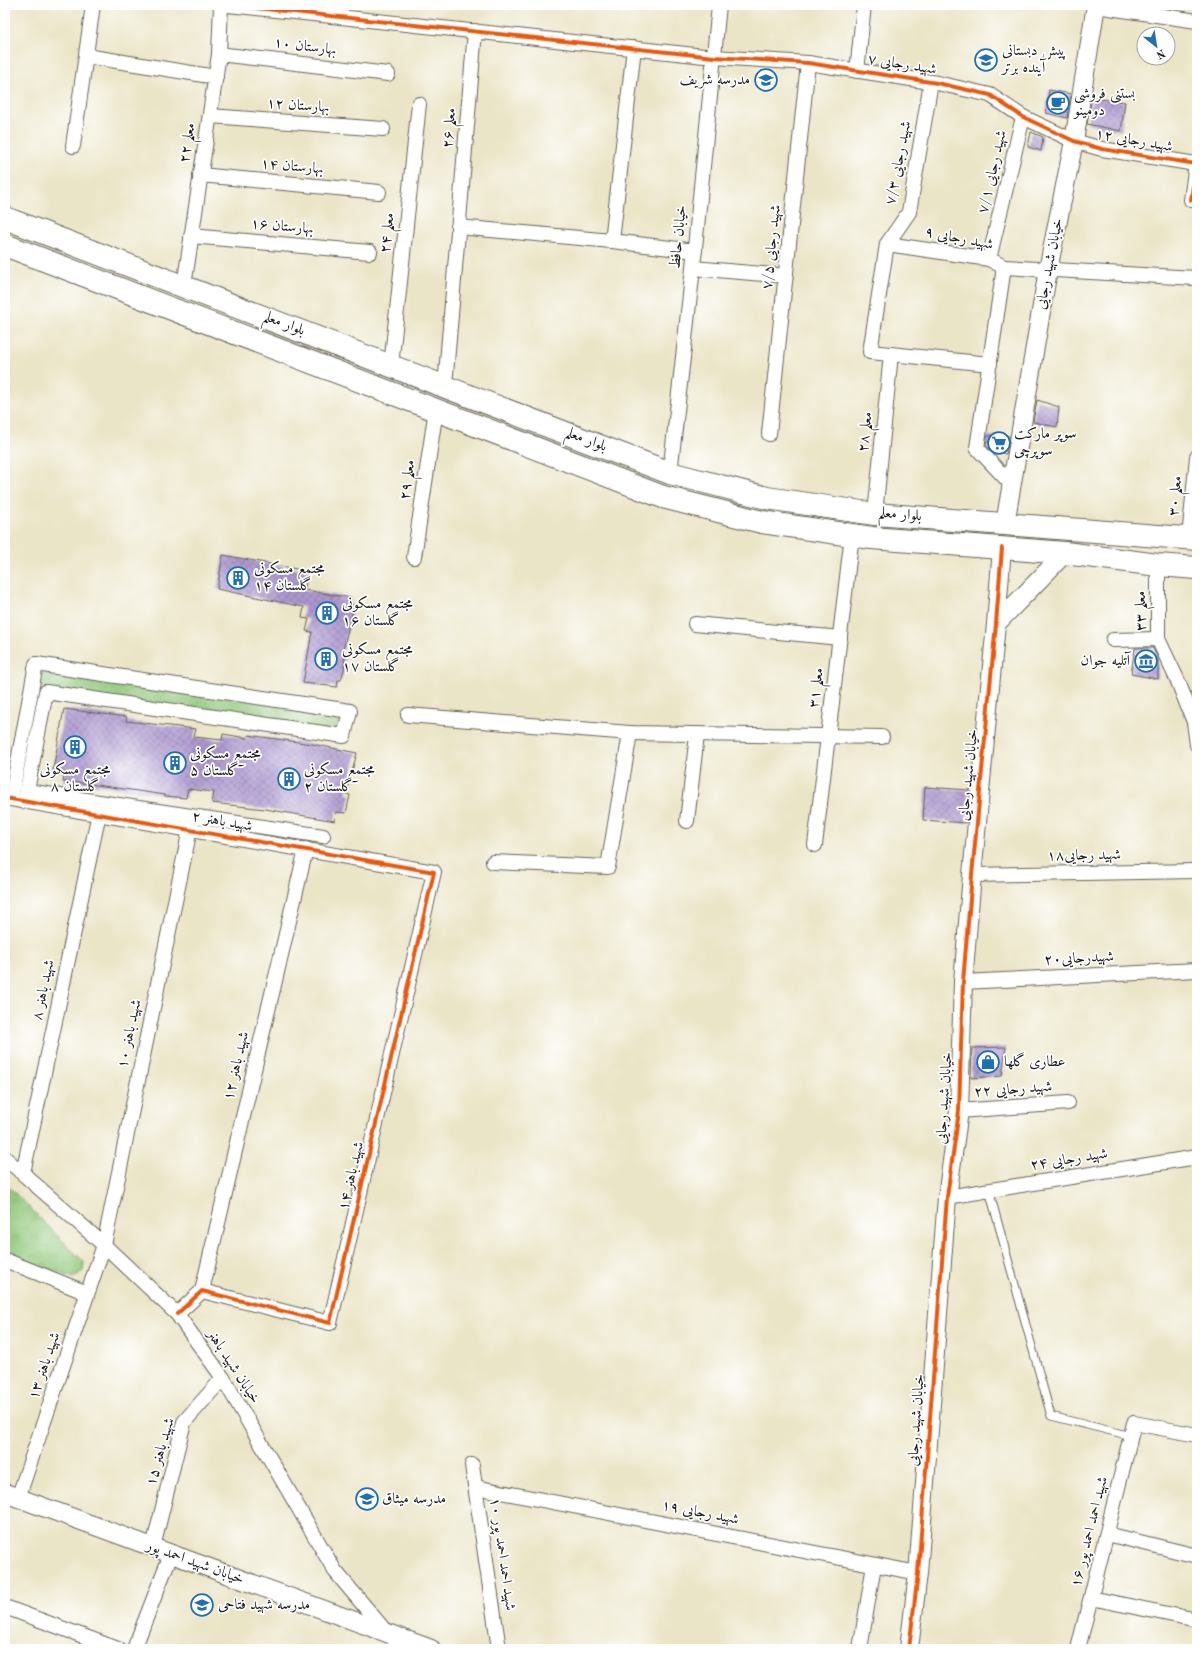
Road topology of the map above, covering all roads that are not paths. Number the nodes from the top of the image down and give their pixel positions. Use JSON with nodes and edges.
{"nodes":[{"id":1,"x":93,"y":5,"type":"edge"},
{"id":2,"x":221,"y":5,"type":"edge"},
{"id":3,"x":228,"y":5,"type":"edge"},
{"id":4,"x":719,"y":5,"type":"edge"},
{"id":5,"x":864,"y":5,"type":"edge"},
{"id":6,"x":1096,"y":6,"type":"edge"},
{"id":7,"x":1197,"y":22,"type":"edge"},
{"id":8,"x":475,"y":31,"type":"junction"},
{"id":9,"x":634,"y":48,"type":"junction"},
{"id":10,"x":219,"y":54,"type":"junction"},
{"id":11,"x":86,"y":56,"type":"junction"},
{"id":12,"x":714,"y":57,"type":"junction"},
{"id":13,"x":808,"y":63,"type":"junction"},
{"id":14,"x":857,"y":71,"type":"junction"},
{"id":15,"x":388,"y":74,"type":"dead end"},
{"id":16,"x":216,"y":77,"type":"junction"},
{"id":17,"x":931,"y":82,"type":"junction"},
{"id":18,"x":419,"y":104,"type":"dead end"},
{"id":19,"x":210,"y":116,"type":"junction"},
{"id":20,"x":1023,"y":117,"type":"junction"},
{"id":21,"x":383,"y":130,"type":"dead end"},
{"id":22,"x":1074,"y":141,"type":"junction"},
{"id":23,"x":73,"y":146,"type":"dead end"},
{"id":24,"x":1196,"y":163,"type":"edge"},
{"id":25,"x":200,"y":176,"type":"junction"},
{"id":26,"x":379,"y":192,"type":"dead end"},
{"id":27,"x":1197,"y":200,"type":"edge"},
{"id":28,"x":5,"y":218,"type":"edge"},
{"id":29,"x":458,"y":227,"type":"junction"},
{"id":30,"x":191,"y":236,"type":"junction"},
{"id":31,"x":612,"y":241,"type":"junction"},
{"id":32,"x":887,"y":244,"type":"junction"},
{"id":33,"x":5,"y":245,"type":"edge"},
{"id":34,"x":695,"y":251,"type":"junction"},
{"id":35,"x":370,"y":252,"type":"dead end"},
{"id":36,"x":989,"y":259,"type":"junction"},
{"id":37,"x":1004,"y":267,"type":"junction"},
{"id":38,"x":693,"y":268,"type":"junction"},
{"id":39,"x":1048,"y":270,"type":"junction"},
{"id":40,"x":786,"y":276,"type":"junction"},
{"id":41,"x":1195,"y":278,"type":"dead end"},
{"id":42,"x":184,"y":286,"type":"junction"},
{"id":43,"x":317,"y":338,"type":"junction"},
{"id":44,"x":891,"y":354,"type":"junction"},
{"id":45,"x":310,"y":361,"type":"junction"},
{"id":46,"x":990,"y":364,"type":"junction"},
{"id":47,"x":391,"y":366,"type":"junction"},
{"id":48,"x":445,"y":386,"type":"junction"},
{"id":49,"x":436,"y":409,"type":"junction"},
{"id":50,"x":769,"y":434,"type":"dead end"},
{"id":51,"x":1197,"y":457,"type":"edge"},
{"id":52,"x":670,"y":473,"type":"junction"},
{"id":53,"x":1012,"y":485,"type":"junction"},
{"id":54,"x":875,"y":514,"type":"junction"},
{"id":55,"x":1005,"y":524,"type":"junction"},
{"id":56,"x":852,"y":535,"type":"junction"},
{"id":57,"x":1193,"y":539,"type":"edge"},
{"id":58,"x":1002,"y":548,"type":"junction"},
{"id":59,"x":1064,"y":553,"type":"junction"},
{"id":60,"x":414,"y":557,"type":"dead end"},
{"id":61,"x":1158,"y":565,"type":"junction"},
{"id":62,"x":1197,"y":568,"type":"edge"},
{"id":63,"x":695,"y":624,"type":"dead end"},
{"id":64,"x":996,"y":624,"type":"junction"},
{"id":65,"x":840,"y":638,"type":"junction"},
{"id":66,"x":1158,"y":639,"type":"junction"},
{"id":67,"x":1113,"y":640,"type":"dead end"},
{"id":68,"x":31,"y":690,"type":"junction"},
{"id":69,"x":46,"y":692,"type":"junction"},
{"id":70,"x":408,"y":715,"type":"dead end"},
{"id":71,"x":630,"y":733,"type":"junction"},
{"id":72,"x":697,"y":734,"type":"junction"},
{"id":73,"x":828,"y":737,"type":"junction"},
{"id":74,"x":882,"y":737,"type":"dead end"},
{"id":75,"x":1197,"y":745,"type":"edge"},
{"id":76,"x":26,"y":796,"type":"junction"},
{"id":77,"x":8,"y":798,"type":"edge"},
{"id":78,"x":99,"y":813,"type":"junction"},
{"id":79,"x":687,"y":822,"type":"dead end"},
{"id":80,"x":190,"y":829,"type":"junction"},
{"id":81,"x":324,"y":836,"type":"dead end"},
{"id":82,"x":815,"y":845,"type":"dead end"},
{"id":83,"x":306,"y":849,"type":"junction"},
{"id":84,"x":493,"y":862,"type":"dead end"},
{"id":85,"x":1197,"y":871,"type":"edge"},
{"id":86,"x":434,"y":872,"type":"joint"},
{"id":87,"x":972,"y":875,"type":"junction"},
{"id":88,"x":1197,"y":970,"type":"edge"},
{"id":89,"x":963,"y":982,"type":"junction"},
{"id":90,"x":1068,"y":1103,"type":"dead end"},
{"id":91,"x":959,"y":1111,"type":"junction"},
{"id":92,"x":1197,"y":1156,"type":"edge"},
{"id":93,"x":5,"y":1158,"type":"edge"},
{"id":94,"x":23,"y":1173,"type":"junction"},
{"id":95,"x":989,"y":1190,"type":"junction"},
{"id":96,"x":947,"y":1197,"type":"junction"},
{"id":97,"x":104,"y":1245,"type":"junction"},
{"id":98,"x":5,"y":1260,"type":"edge"},
{"id":99,"x":202,"y":1291,"type":"junction"},
{"id":100,"x":88,"y":1293,"type":"junction"},
{"id":101,"x":177,"y":1314,"type":"junction"},
{"id":102,"x":223,"y":1378,"type":"junction"},
{"id":103,"x":1133,"y":1429,"type":"junction"},
{"id":104,"x":1197,"y":1435,"type":"edge"},
{"id":105,"x":472,"y":1465,"type":"dead end"},
{"id":106,"x":475,"y":1487,"type":"junction"},
{"id":107,"x":12,"y":1495,"type":"edge"},
{"id":108,"x":1107,"y":1534,"type":"junction"},
{"id":109,"x":153,"y":1547,"type":"junction"},
{"id":110,"x":171,"y":1554,"type":"junction"},
{"id":111,"x":1197,"y":1556,"type":"edge"},
{"id":112,"x":874,"y":1565,"type":"junction"},
{"id":113,"x":918,"y":1573,"type":"junction"},
{"id":114,"x":1091,"y":1598,"type":"junction"},
{"id":115,"x":5,"y":1607,"type":"edge"},
{"id":116,"x":1197,"y":1620,"type":"edge"},
{"id":117,"x":387,"y":1633,"type":"junction"},
{"id":118,"x":118,"y":1649,"type":"edge"},
{"id":119,"x":134,"y":1649,"type":"edge"},
{"id":120,"x":431,"y":1649,"type":"edge"},
{"id":121,"x":499,"y":1649,"type":"edge"},
{"id":122,"x":860,"y":1649,"type":"edge"},
{"id":123,"x":909,"y":1649,"type":"edge"},
{"id":124,"x":1078,"y":1649,"type":"edge"}],
"edges":[{"from":1,"to":11,"type":"street"},
{"from":2,"to":10,"type":"street","name":"معلم ۲۲"},
{"from":3,"to":8,"type":"street","name":"شهید رجایی ۷"},
{"from":4,"to":12,"type":"street","name":"خیابان حافظ"},
{"from":5,"to":14,"type":"street"},
{"from":6,"to":7,"type":"street"},
{"from":6,"to":22,"type":"street","name":"خیابان شهید رجایی"},
{"from":8,"to":9,"type":"street","name":"شهید رجایی ۷"},
{"from":8,"to":29,"type":"street","name":"معلم ۲۶"},
{"from":9,"to":12,"type":"street","name":"شهید رجایی ۷"},
{"from":9,"to":31,"type":"street"},
{"from":10,"to":15,"type":"street","name":"بهارستان ۱۰"},
{"from":10,"to":16,"type":"street","name":"معلم ۲۲"},
{"from":11,"to":16,"type":"street"},
{"from":11,"to":23,"type":"street"},
{"from":12,"to":13,"type":"street","name":"شهید رجایی ۷"},
{"from":12,"to":34,"type":"street","name":"خیابان حافظ"},
{"from":13,"to":14,"type":"street","name":"شهید رجایی ۷"},
{"from":13,"to":40,"type":"street","name":"شهید رجایی ۷/۵"},
{"from":14,"to":17,"type":"street","name":"شهید رجایی ۷"},
{"from":16,"to":19,"type":"street","name":"معلم ۲۲"},
{"from":17,"to":20,"type":"street","name":"شهید رجایی ۷"},
{"from":17,"to":32,"type":"street","name":"شهید رجایی ۷/۳"},
{"from":18,"to":47,"type":"street","name":"معلم ۲۴"},
{"from":19,"to":21,"type":"street","name":"بهارستان ۱۲"},
{"from":19,"to":25,"type":"street","name":"معلم ۲۲"},
{"from":20,"to":22,"type":"street","name":"شهید رجایی ۷"},
{"from":20,"to":36,"type":"street","name":"شهید رجایی ۷/۱"},
{"from":22,"to":24,"type":"street","name":"شهید رجایی ۱۲"},
{"from":22,"to":39,"type":"street","name":"خیابان شهید رجایی"},
{"from":24,"to":27,"type":"street","name":"شهید رجایی ۱۲"},
{"from":25,"to":26,"type":"street","name":"بهارستان ۱۴"},
{"from":25,"to":30,"type":"street","name":"معلم ۲۲"},
{"from":28,"to":42,"type":"main road","name":"بلوار معلم"},
{"from":29,"to":31,"type":"street"},
{"from":29,"to":48,"type":"street","name":"معلم ۲۶"},
{"from":30,"to":35,"type":"street","name":"بهارستان ۱۶"},
{"from":30,"to":42,"type":"street","name":"معلم ۲۲"},
{"from":31,"to":34,"type":"street"},
{"from":32,"to":36,"type":"street","name":"شهید رجایی ۹"},
{"from":32,"to":44,"type":"street"},
{"from":33,"to":45,"type":"main road","name":"بلوار معلم"},
{"from":34,"to":38,"type":"street","name":"خیابان حافظ"},
{"from":36,"to":37,"type":"street","name":"شهید رجایی ۹"},
{"from":37,"to":39,"type":"street","name":"شهید رجایی ۹"},
{"from":37,"to":46,"type":"street"},
{"from":38,"to":40,"type":"street"},
{"from":38,"to":52,"type":"street","name":"خیابان حافظ"},
{"from":39,"to":41,"type":"street","name":"شهید رجایی ۹"},
{"from":39,"to":53,"type":"street","name":"خیابان شهید رجایی"},
{"from":40,"to":50,"type":"street","name":"شهید رجایی ۷/۵"},
{"from":42,"to":43,"type":"main road","name":"بلوار معلم"},
{"from":43,"to":45,"type":"main road"},
{"from":43,"to":47,"type":"main road","name":"بلوار معلم"},
{"from":44,"to":46,"type":"street"},
{"from":44,"to":54,"type":"street","name":"معلم ۲۸"},
{"from":45,"to":49,"type":"main road","name":"بلوار معلم"},
{"from":46,"to":53,"type":"street"},
{"from":47,"to":48,"type":"main road","name":"بلوار معلم"},
{"from":48,"to":52,"type":"main road","name":"بلوار معلم"},
{"from":49,"to":56,"type":"main road","name":"بلوار معلم"},
{"from":49,"to":60,"type":"street","name":"معلم ۲۹"},
{"from":51,"to":57,"type":"street","name":"معلم ۳۰"},
{"from":52,"to":54,"type":"main road","name":"بلوار معلم"},
{"from":53,"to":55,"type":"street","name":"خیابان شهید رجایی"},
{"from":54,"to":55,"type":"main road","name":"بلوار معلم"},
{"from":55,"to":57,"type":"main road","name":"بلوار معلم"},
{"from":55,"to":58,"type":"main road"},
{"from":56,"to":58,"type":"main road","name":"بلوار معلم"},
{"from":56,"to":65,"type":"street","name":"معلم ۳۱"},
{"from":58,"to":59,"type":"main road","name":"بلوار معلم"},
{"from":58,"to":64,"type":"street","name":"خیابان شهید رجایی"},
{"from":59,"to":61,"type":"main road","name":"بلوار معلم"},
{"from":59,"to":64,"type":"street"},
{"from":61,"to":62,"type":"main road","name":"بلوار معلم"},
{"from":61,"to":66,"type":"street","name":"معلم ۳۳"},
{"from":63,"to":65,"type":"street"},
{"from":64,"to":87,"type":"street","name":"خیابان شهید رجایی"},
{"from":65,"to":73,"type":"street","name":"معلم ۳۱"},
{"from":66,"to":67,"type":"street"},
{"from":66,"to":75,"type":"street","name":"معلم ۳۳"},
{"from":68,"to":69,"type":"street"},
{"from":68,"to":69,"type":"street"},
{"from":68,"to":77,"type":"street"},
{"from":69,"to":76,"type":"street"},
{"from":70,"to":71,"type":"street"},
{"from":71,"to":72,"type":"street"},
{"from":71,"to":84,"type":"street"},
{"from":72,"to":73,"type":"street"},
{"from":72,"to":79,"type":"street"},
{"from":73,"to":74,"type":"street"},
{"from":73,"to":82,"type":"street","name":"معلم ۳۱"},
{"from":76,"to":77,"type":"street","name":"شهید باهنر ۲"},
{"from":76,"to":78,"type":"street","name":"شهید باهنر ۲"},
{"from":76,"to":81,"type":"street"},
{"from":78,"to":80,"type":"street","name":"شهید باهنر ۲"},
{"from":78,"to":94,"type":"street","name":"شهید باهنر ۸"},
{"from":80,"to":83,"type":"street","name":"شهید باهنر ۲"},
{"from":80,"to":97,"type":"street","name":"شهید باهنر ۱۰"},
{"from":83,"to":86,"type":"street","name":"شهید باهنر ۲"},
{"from":83,"to":99,"type":"street","name":"شهید باهنر ۱۲"},
{"from":85,"to":87,"type":"street","name":"شهید رجایی۱۸"},
{"from":86,"to":99,"type":"street","name":"شهید باهنر ۱۴"},
{"from":87,"to":89,"type":"street","name":"خیابان شهید رجایی"},
{"from":88,"to":89,"type":"street","name":"شهیدرجایی۲۰"},
{"from":89,"to":91,"type":"street","name":"خیابان شهید رجایی"},
{"from":90,"to":91,"type":"street","name":"شهید رجایی ۲۲"},
{"from":91,"to":96,"type":"street","name":"خیابان شهید رجایی"},
{"from":92,"to":95,"type":"street","name":"شهید رجایی ۲۴"},
{"from":93,"to":94,"type":"street","name":"خیابان شهید باهنر"},
{"from":94,"to":97,"type":"street","name":"خیابان شهید باهنر"},
{"from":95,"to":96,"type":"street","name":"شهید رجایی ۲۴"},
{"from":95,"to":103,"type":"lane"},
{"from":96,"to":113,"type":"street","name":"خیابان شهید رجایی"},
{"from":97,"to":100,"type":"street","name":"شهید باهنر ۱۳"},
{"from":97,"to":101,"type":"street","name":"خیابان شهید باهنر"},
{"from":98,"to":100,"type":"street"},
{"from":99,"to":101,"type":"street"},
{"from":100,"to":107,"type":"street","name":"شهید باهنر ۱۳"},
{"from":101,"to":102,"type":"street","name":"خیابان شهید باهنر"},
{"from":102,"to":109,"type":"street","name":"شهید باهنر ۱۵"},
{"from":102,"to":117,"type":"street","name":"خیابان شهید باهنر"},
{"from":103,"to":104,"type":"street"},
{"from":103,"to":108,"type":"street","name":"شهید احمد احمد پور ۱۶"},
{"from":105,"to":106,"type":"street","name":"شهید احمد احمد پور ۱۰"},
{"from":106,"to":112,"type":"street","name":"شهید رجایی ۱۹"},
{"from":106,"to":121,"type":"street","name":"شهید احمد احمد پور ۱۰"},
{"from":107,"to":109,"type":"street","name":"خیابان شهید احمد پور"},
{"from":108,"to":111,"type":"street"},
{"from":108,"to":114,"type":"street","name":"شهید احمد احمد پور ۱۶"},
{"from":109,"to":110,"type":"street","name":"خیابان شهید احمد پور"},
{"from":110,"to":117,"type":"street","name":"خیابان شهید احمد پور"},
{"from":110,"to":119,"type":"street"},
{"from":112,"to":113,"type":"street","name":"شهید رجایی ۱۹"},
{"from":112,"to":122,"type":"street"},
{"from":113,"to":123,"type":"street","name":"خیابان شهید رجایی"},
{"from":114,"to":116,"type":"street"},
{"from":114,"to":124,"type":"street","name":"شهید احمد احمد پور ۱۶"},
{"from":115,"to":118,"type":"street"},
{"from":117,"to":120,"type":"street","name":"خیابان شهید احمد پور"}]}
